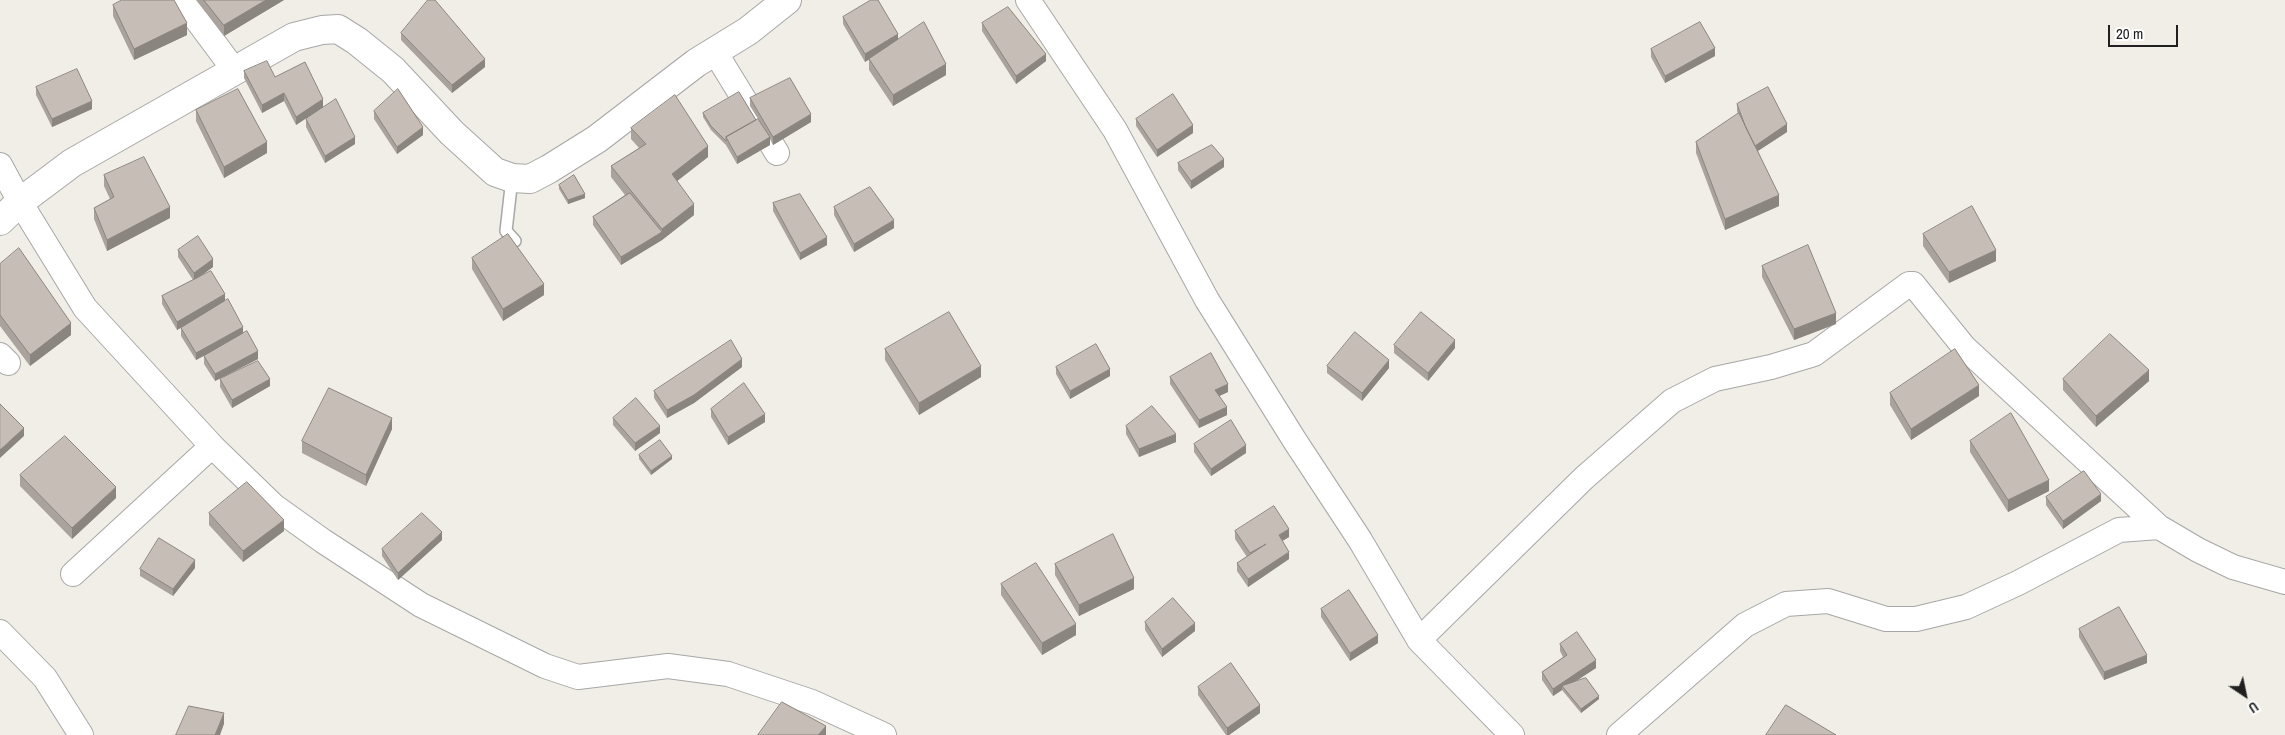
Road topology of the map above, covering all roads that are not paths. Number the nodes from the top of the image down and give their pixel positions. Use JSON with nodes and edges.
{"nodes":[{"id":1,"x":182,"y":0,"type":"edge"},
{"id":2,"x":787,"y":0,"type":"edge"},
{"id":3,"x":1028,"y":0,"type":"edge"},
{"id":4,"x":715,"y":52,"type":"junction"},
{"id":5,"x":235,"y":71,"type":"junction"},
{"id":6,"x":777,"y":154,"type":"dead end"},
{"id":7,"x":0,"y":165,"type":"edge"},
{"id":8,"x":512,"y":178,"type":"junction"},
{"id":9,"x":20,"y":202,"type":"junction"},
{"id":10,"x":0,"y":221,"type":"edge"},
{"id":11,"x":514,"y":241,"type":"edge"},
{"id":12,"x":212,"y":446,"type":"junction"},
{"id":13,"x":2159,"y":527,"type":"junction"},
{"id":14,"x":73,"y":574,"type":"dead end"},
{"id":15,"x":2285,"y":582,"type":"edge"},
{"id":16,"x":0,"y":632,"type":"edge"},
{"id":17,"x":1419,"y":640,"type":"junction"},
{"id":18,"x":81,"y":735,"type":"edge"},
{"id":19,"x":884,"y":735,"type":"edge"},
{"id":20,"x":1512,"y":735,"type":"edge"},
{"id":21,"x":1619,"y":735,"type":"edge"}],
"edges":[{"from":1,"to":5,"type":"street"},
{"from":2,"to":4,"type":"street"},
{"from":3,"to":17,"type":"street"},
{"from":4,"to":6,"type":"street"},
{"from":4,"to":8,"type":"street"},
{"from":5,"to":8,"type":"street"},
{"from":5,"to":9,"type":"street"},
{"from":7,"to":9,"type":"street"},
{"from":8,"to":11,"type":"lane"},
{"from":9,"to":10,"type":"street"},
{"from":9,"to":12,"type":"street"},
{"from":12,"to":14,"type":"street"},
{"from":12,"to":19,"type":"street"},
{"from":13,"to":15,"type":"street"},
{"from":13,"to":17,"type":"street"},
{"from":13,"to":21,"type":"street"},
{"from":16,"to":18,"type":"street"},
{"from":17,"to":20,"type":"street"}]}
